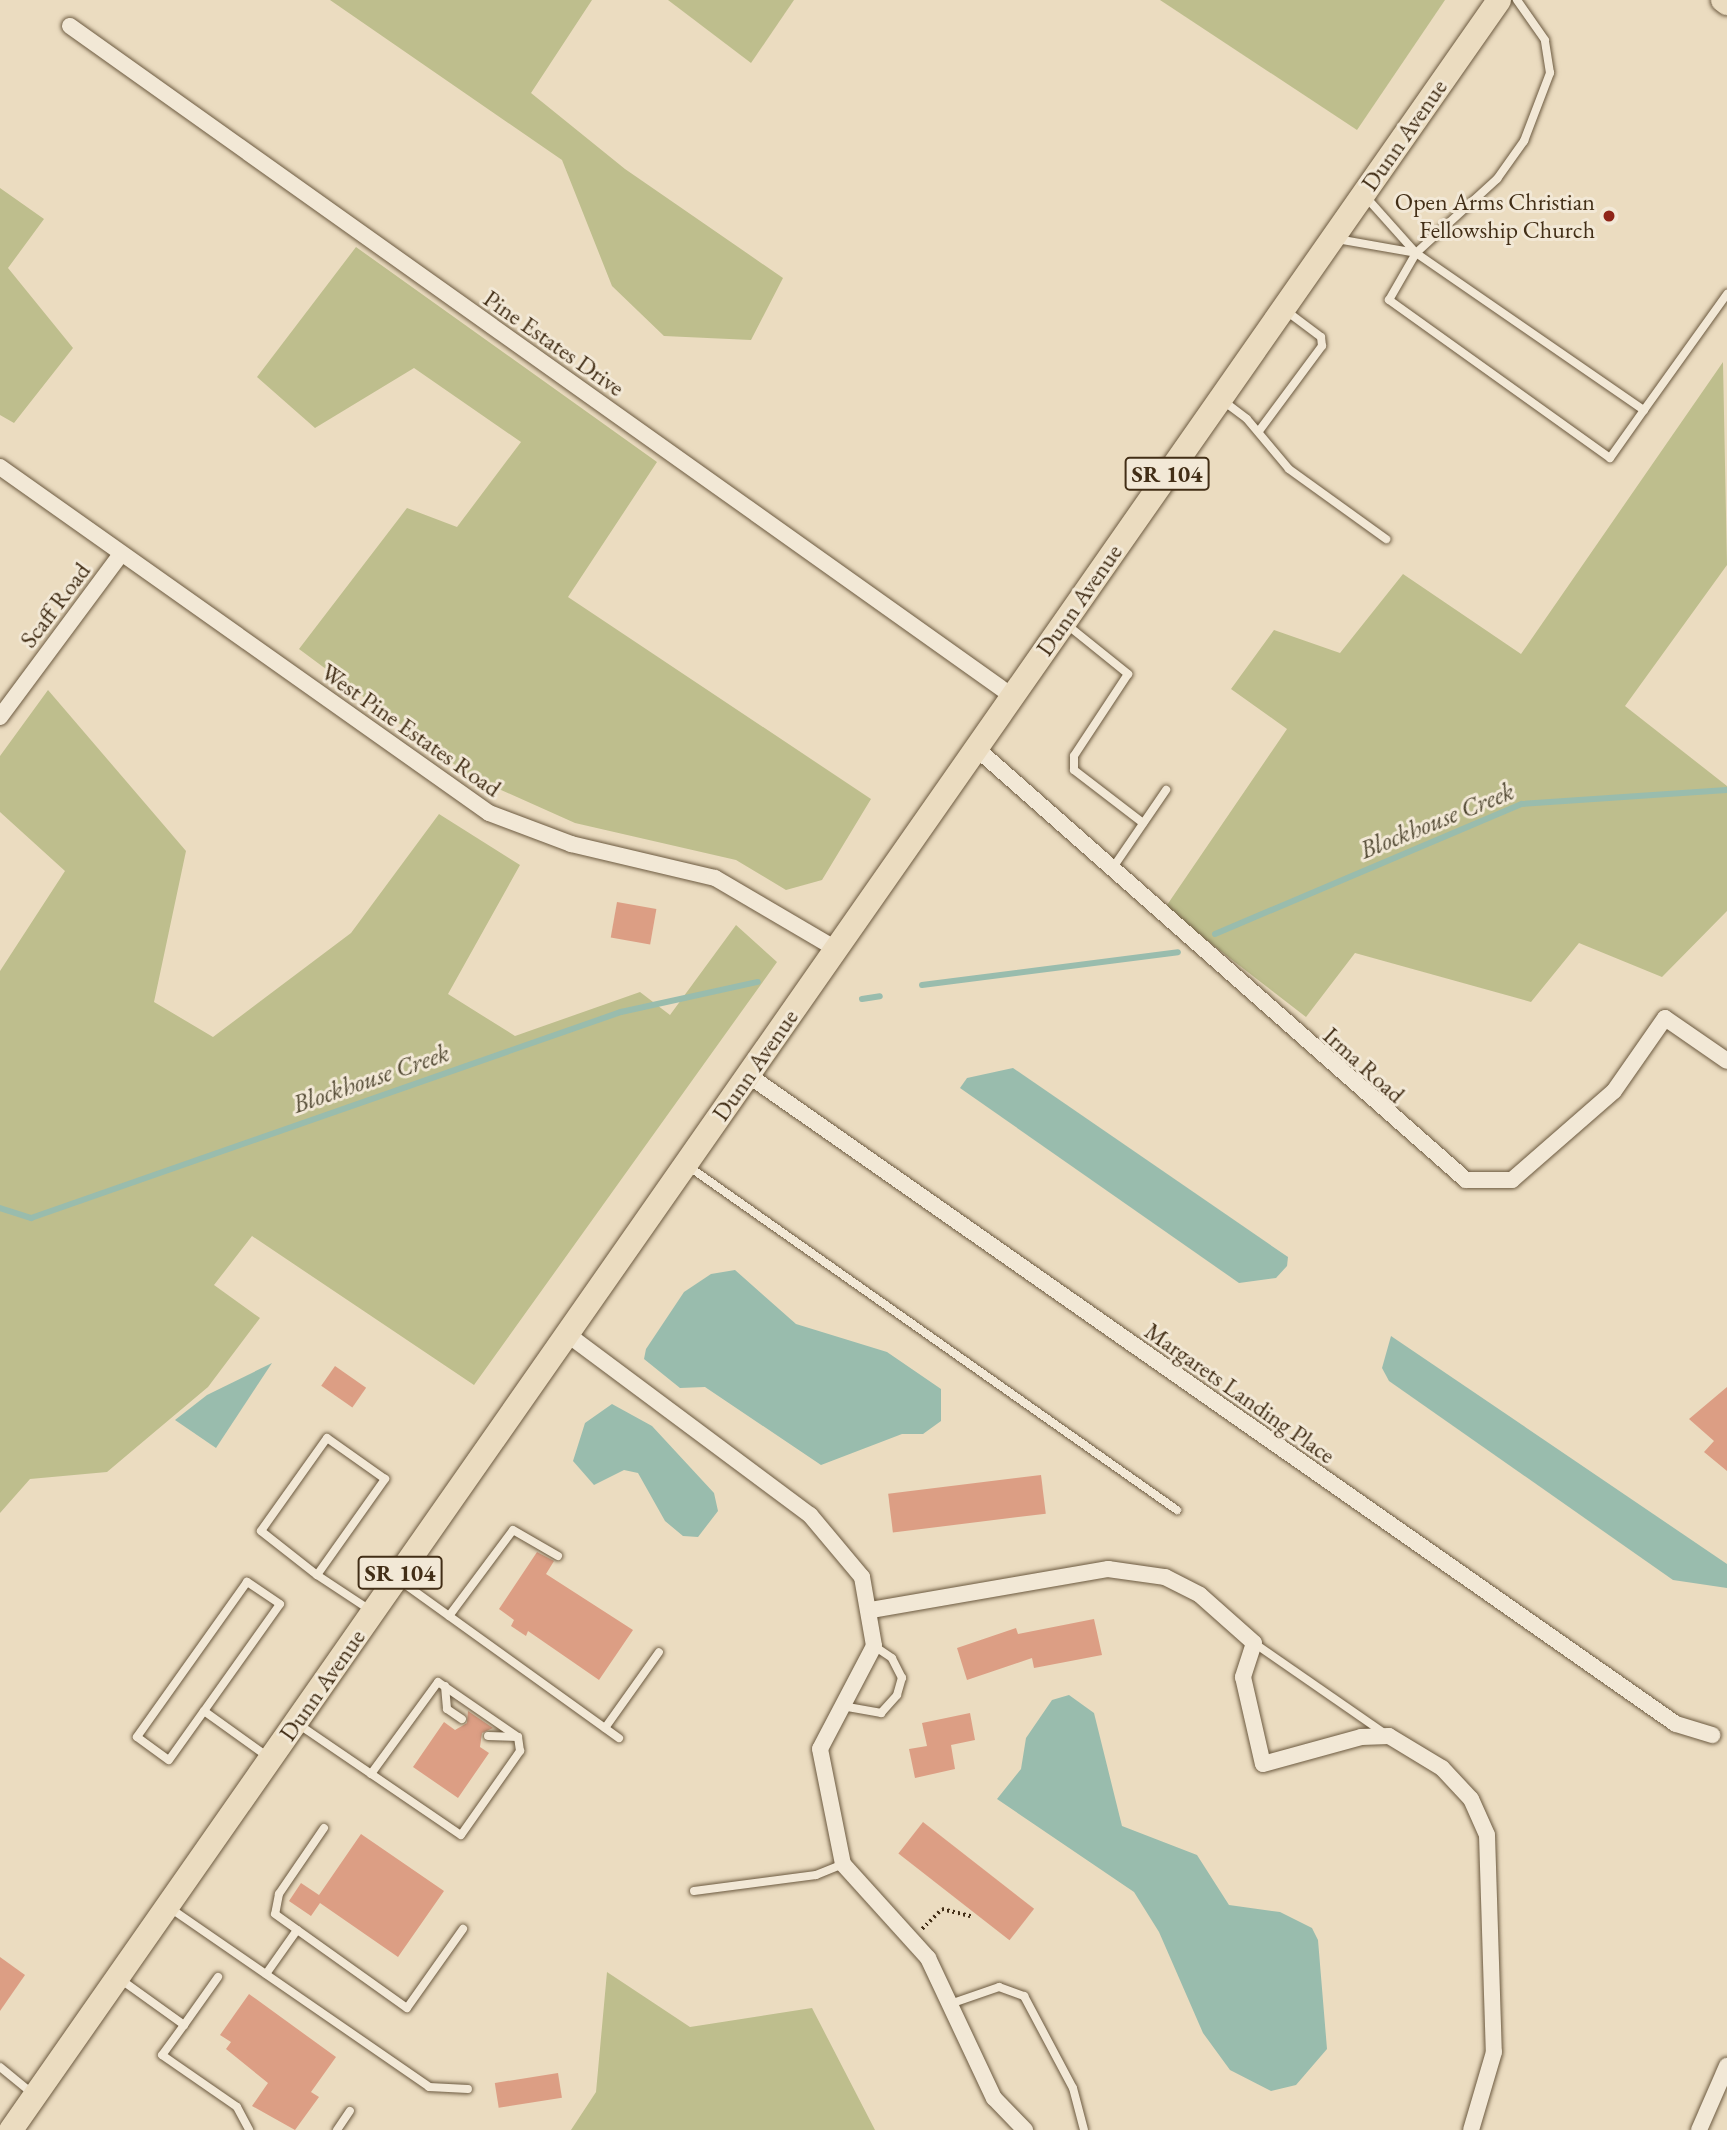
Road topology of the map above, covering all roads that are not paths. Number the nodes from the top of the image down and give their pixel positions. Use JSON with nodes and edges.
{"nodes":[{"id":1,"x":1499,"y":0,"type":"edge"},
{"id":2,"x":1517,"y":0,"type":"edge"},
{"id":3,"x":70,"y":26,"type":"dead end"},
{"id":4,"x":1363,"y":194,"type":"junction"},
{"id":5,"x":1332,"y":238,"type":"junction"},
{"id":6,"x":1416,"y":253,"type":"junction"},
{"id":7,"x":1727,"y":294,"type":"edge"},
{"id":8,"x":1282,"y":309,"type":"junction"},
{"id":9,"x":1220,"y":398,"type":"junction"},
{"id":10,"x":1644,"y":410,"type":"junction"},
{"id":11,"x":1259,"y":431,"type":"junction"},
{"id":12,"x":0,"y":467,"type":"edge"},
{"id":13,"x":1386,"y":539,"type":"dead end"},
{"id":14,"x":121,"y":554,"type":"junction"},
{"id":15,"x":1064,"y":622,"type":"junction"},
{"id":16,"x":1012,"y":696,"type":"junction"},
{"id":17,"x":0,"y":717,"type":"edge"},
{"id":18,"x":976,"y":748,"type":"junction"},
{"id":19,"x":1166,"y":790,"type":"dead end"},
{"id":20,"x":1143,"y":823,"type":"junction"},
{"id":21,"x":1111,"y":870,"type":"junction"},
{"id":22,"x":836,"y":949,"type":"junction"},
{"id":23,"x":1727,"y":1061,"type":"edge"},
{"id":24,"x":748,"y":1075,"type":"junction"},
{"id":25,"x":686,"y":1164,"type":"junction"},
{"id":26,"x":567,"y":1335,"type":"junction"},
{"id":27,"x":1177,"y":1510,"type":"dead end"},
{"id":28,"x":558,"y":1556,"type":"dead end"},
{"id":29,"x":317,"y":1575,"type":"junction"},
{"id":30,"x":396,"y":1578,"type":"junction"},
{"id":31,"x":871,"y":1611,"type":"junction"},
{"id":32,"x":373,"y":1612,"type":"junction"},
{"id":33,"x":449,"y":1616,"type":"junction"},
{"id":34,"x":1254,"y":1643,"type":"junction"},
{"id":35,"x":874,"y":1646,"type":"junction"},
{"id":36,"x":659,"y":1652,"type":"dead end"},
{"id":37,"x":445,"y":1686,"type":"junction"},
{"id":38,"x":842,"y":1706,"type":"junction"},
{"id":39,"x":204,"y":1711,"type":"junction"},
{"id":40,"x":463,"y":1719,"type":"dead end"},
{"id":41,"x":295,"y":1723,"type":"junction"},
{"id":42,"x":604,"y":1728,"type":"junction"},
{"id":43,"x":1712,"y":1735,"type":"dead end"},
{"id":44,"x":488,"y":1736,"type":"dead end"},
{"id":45,"x":518,"y":1737,"type":"junction"},
{"id":46,"x":1389,"y":1737,"type":"junction"},
{"id":47,"x":619,"y":1738,"type":"dead end"},
{"id":48,"x":270,"y":1759,"type":"junction"},
{"id":49,"x":371,"y":1774,"type":"junction"},
{"id":50,"x":324,"y":1828,"type":"dead end"},
{"id":51,"x":843,"y":1864,"type":"junction"},
{"id":52,"x":694,"y":1891,"type":"dead end"},
{"id":53,"x":167,"y":1906,"type":"junction"},
{"id":54,"x":463,"y":1929,"type":"dead end"},
{"id":55,"x":297,"y":1930,"type":"junction"},
{"id":56,"x":266,"y":1974,"type":"junction"},
{"id":57,"x":117,"y":1977,"type":"junction"},
{"id":58,"x":218,"y":1977,"type":"dead end"},
{"id":59,"x":950,"y":2004,"type":"junction"},
{"id":60,"x":184,"y":2025,"type":"junction"},
{"id":61,"x":1727,"y":2066,"type":"edge"},
{"id":62,"x":0,"y":2067,"type":"edge"},
{"id":63,"x":468,"y":2089,"type":"dead end"},
{"id":64,"x":35,"y":2095,"type":"junction"},
{"id":65,"x":350,"y":2111,"type":"dead end"},
{"id":66,"x":11,"y":2130,"type":"edge"},
{"id":67,"x":249,"y":2130,"type":"edge"},
{"id":68,"x":337,"y":2130,"type":"edge"},
{"id":69,"x":1025,"y":2130,"type":"edge"},
{"id":70,"x":1084,"y":2130,"type":"edge"},
{"id":71,"x":1471,"y":2130,"type":"edge"},
{"id":72,"x":1699,"y":2130,"type":"edge"}],
"edges":[{"from":1,"to":4,"type":"main road","name":"Dunn Avenue","number":"SR 104"},
{"from":2,"to":6,"type":"lane"},
{"from":3,"to":16,"type":"street","name":"Pine Estates Drive"},
{"from":4,"to":5,"type":"main road","name":"Dunn Avenue","number":"SR 104"},
{"from":4,"to":6,"type":"lane"},
{"from":5,"to":6,"type":"lane"},
{"from":5,"to":8,"type":"main road","name":"Dunn Avenue","number":"SR 104"},
{"from":6,"to":10,"type":"lane"},
{"from":6,"to":10,"type":"lane"},
{"from":7,"to":10,"type":"lane"},
{"from":8,"to":9,"type":"main road","name":"Dunn Avenue","number":"SR 104"},
{"from":8,"to":11,"type":"lane"},
{"from":9,"to":11,"type":"lane"},
{"from":9,"to":15,"type":"main road","name":"Dunn Avenue","number":"SR 104"},
{"from":11,"to":13,"type":"lane"},
{"from":12,"to":14,"type":"street","name":"West Pine Estates Road"},
{"from":14,"to":17,"type":"street","name":"Scaff Road"},
{"from":14,"to":22,"type":"street","name":"West Pine Estates Road"},
{"from":15,"to":16,"type":"main road","name":"Dunn Avenue","number":"SR 104"},
{"from":15,"to":20,"type":"lane"},
{"from":16,"to":18,"type":"main road","name":"Dunn Avenue","number":"SR 104"},
{"from":18,"to":21,"type":"street","name":"Irma Road"},
{"from":18,"to":22,"type":"main road","name":"Dunn Avenue","number":"SR 104"},
{"from":19,"to":20,"type":"lane"},
{"from":20,"to":21,"type":"lane"},
{"from":21,"to":23,"type":"street","name":"Irma Road"},
{"from":22,"to":24,"type":"main road","name":"Dunn Avenue","number":"SR 104"},
{"from":24,"to":25,"type":"main road","name":"Dunn Avenue","number":"SR 104"},
{"from":24,"to":43,"type":"street","name":"Margarets Landing Place"},
{"from":25,"to":26,"type":"main road","name":"Dunn Avenue","number":"SR 104"},
{"from":25,"to":27,"type":"lane"},
{"from":26,"to":30,"type":"main road","name":"Dunn Avenue","number":"SR 104"},
{"from":26,"to":31,"type":"street"},
{"from":28,"to":33,"type":"lane"},
{"from":29,"to":29,"type":"lane"},
{"from":29,"to":32,"type":"lane"},
{"from":30,"to":32,"type":"main road","name":"Dunn Avenue","number":"SR 104"},
{"from":30,"to":33,"type":"lane"},
{"from":31,"to":34,"type":"street"},
{"from":31,"to":35,"type":"street"},
{"from":32,"to":41,"type":"main road","name":"Dunn Avenue","number":"SR 104"},
{"from":33,"to":42,"type":"lane"},
{"from":34,"to":46,"type":"lane"},
{"from":34,"to":46,"type":"street"},
{"from":35,"to":38,"type":"street"},
{"from":35,"to":38,"type":"lane"},
{"from":36,"to":42,"type":"lane"},
{"from":37,"to":40,"type":"lane"},
{"from":37,"to":45,"type":"lane"},
{"from":37,"to":49,"type":"lane"},
{"from":38,"to":51,"type":"street"},
{"from":39,"to":39,"type":"lane"},
{"from":39,"to":48,"type":"lane"},
{"from":41,"to":48,"type":"main road","name":"Dunn Avenue","number":"SR 104"},
{"from":41,"to":49,"type":"lane"},
{"from":42,"to":47,"type":"lane"},
{"from":44,"to":45,"type":"lane"},
{"from":45,"to":49,"type":"lane"},
{"from":46,"to":71,"type":"street"},
{"from":48,"to":53,"type":"main road","name":"Dunn Avenue","number":"SR 104"},
{"from":50,"to":55,"type":"lane"},
{"from":51,"to":52,"type":"lane"},
{"from":51,"to":59,"type":"street"},
{"from":53,"to":56,"type":"lane"},
{"from":53,"to":57,"type":"main road","name":"Dunn Avenue","number":"SR 104"},
{"from":54,"to":55,"type":"lane"},
{"from":55,"to":56,"type":"lane"},
{"from":56,"to":63,"type":"lane"},
{"from":57,"to":60,"type":"lane"},
{"from":57,"to":64,"type":"main road","name":"Dunn Avenue","number":"SR 104"},
{"from":58,"to":60,"type":"lane"},
{"from":59,"to":69,"type":"street"},
{"from":59,"to":70,"type":"lane"},
{"from":60,"to":67,"type":"lane"},
{"from":61,"to":72,"type":"street"},
{"from":62,"to":64,"type":"lane"},
{"from":64,"to":66,"type":"main road","name":"Dunn Avenue","number":"SR 104"},
{"from":65,"to":68,"type":"lane"}]}
